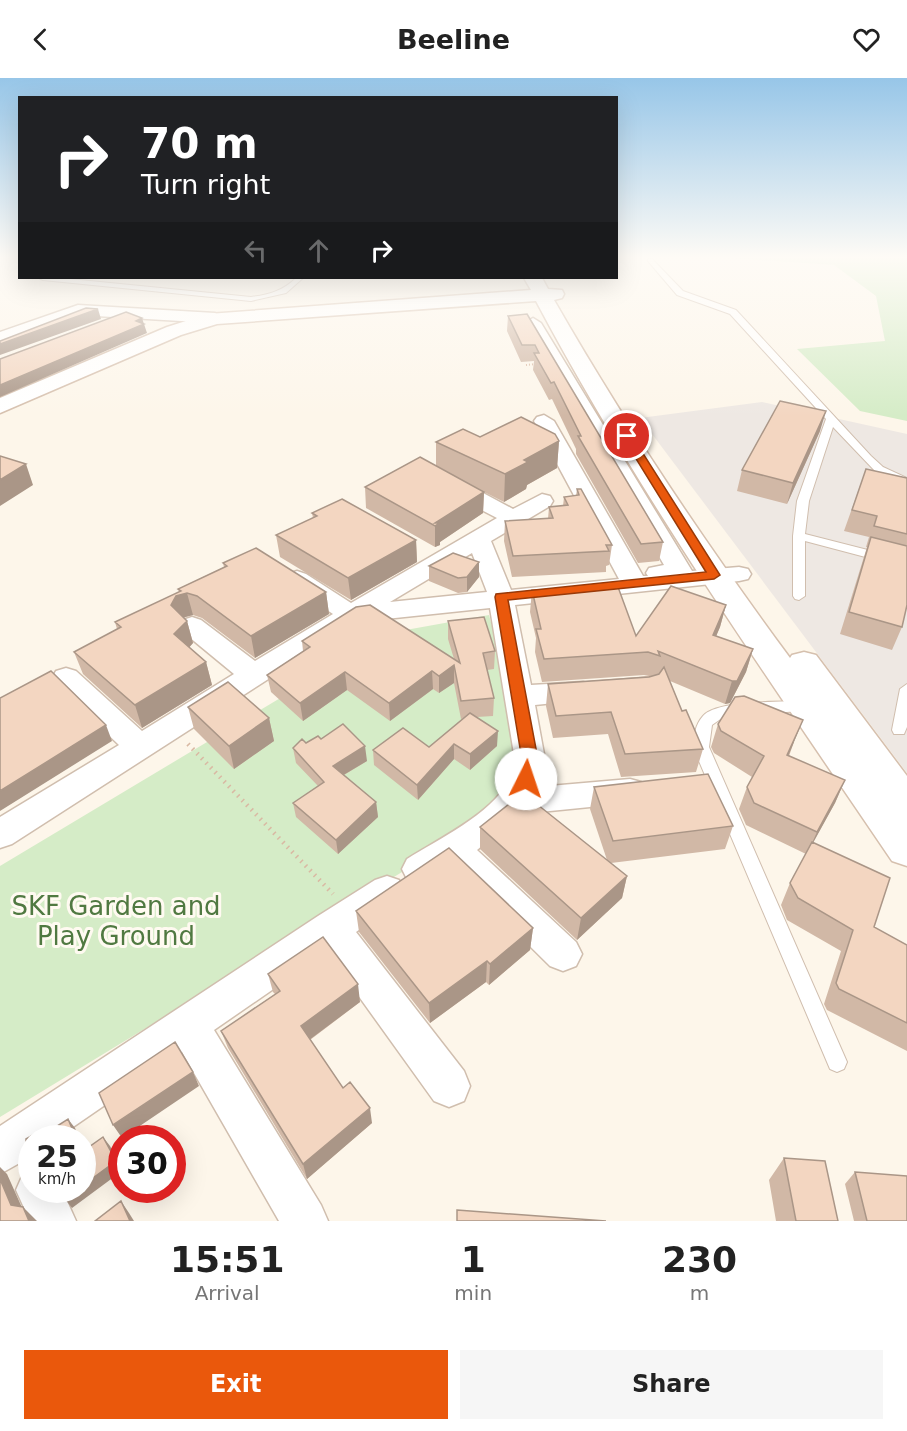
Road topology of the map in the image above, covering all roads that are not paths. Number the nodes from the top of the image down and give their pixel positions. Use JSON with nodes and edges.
{"nodes":[{"id":1,"x":47,"y":309,"type":"edge"},
{"id":2,"x":59,"y":309,"type":"edge"},
{"id":3,"x":304,"y":309,"type":"edge"},
{"id":4,"x":556,"y":309,"type":"edge"},
{"id":5,"x":726,"y":309,"type":"edge"},
{"id":6,"x":78,"y":310,"type":"junction"},
{"id":7,"x":135,"y":313,"type":"junction"},
{"id":8,"x":18,"y":315,"type":"dead end"},
{"id":9,"x":215,"y":318,"type":"junction"},
{"id":10,"x":533,"y":323,"type":"edge"},
{"id":11,"x":94,"y":328,"type":"edge"},
{"id":12,"x":0,"y":338,"type":"edge"},
{"id":13,"x":0,"y":406,"type":"edge"},
{"id":14,"x":831,"y":418,"type":"junction"},
{"id":15,"x":544,"y":421,"type":"dead end"},
{"id":16,"x":433,"y":476,"type":"edge"},
{"id":17,"x":907,"y":482,"type":"edge"},
{"id":18,"x":542,"y":501,"type":"dead end"},
{"id":19,"x":514,"y":518,"type":"junction"},
{"id":20,"x":799,"y":536,"type":"junction"},
{"id":21,"x":479,"y":540,"type":"junction"},
{"id":22,"x":907,"y":564,"type":"edge"},
{"id":23,"x":281,"y":570,"type":"edge"},
{"id":24,"x":727,"y":575,"type":"junction"},
{"id":25,"x":638,"y":579,"type":"junction"},
{"id":26,"x":799,"y":596,"type":"dead end"},
{"id":27,"x":501,"y":597,"type":"junction"},
{"id":28,"x":351,"y":614,"type":"junction"},
{"id":29,"x":192,"y":626,"type":"dead end"},
{"id":30,"x":254,"y":675,"type":"junction"},
{"id":31,"x":66,"y":678,"type":"dead end"},
{"id":32,"x":907,"y":689,"type":"edge"},
{"id":33,"x":610,"y":690,"type":"edge"},
{"id":34,"x":519,"y":696,"type":"junction"},
{"id":35,"x":806,"y":706,"type":"junction"},
{"id":36,"x":899,"y":730,"type":"dead end"},
{"id":37,"x":140,"y":747,"type":"junction"},
{"id":38,"x":658,"y":788,"type":"edge"},
{"id":39,"x":512,"y":802,"type":"junction"},
{"id":40,"x":907,"y":806,"type":"edge"},
{"id":41,"x":2,"y":829,"type":"edge"},
{"id":42,"x":451,"y":847,"type":"junction"},
{"id":43,"x":907,"y":849,"type":"edge"},
{"id":44,"x":342,"y":921,"type":"junction"},
{"id":45,"x":562,"y":954,"type":"dead end"},
{"id":46,"x":188,"y":1025,"type":"junction"},
{"id":47,"x":837,"y":1062,"type":"dead end"},
{"id":48,"x":449,"y":1086,"type":"dead end"},
{"id":49,"x":16,"y":1156,"type":"edge"},
{"id":50,"x":45,"y":1203,"type":"edge"},
{"id":51,"x":53,"y":1221,"type":"edge"},
{"id":52,"x":305,"y":1221,"type":"edge"}],
"edges":[{"from":1,"to":8,"type":"street"},
{"from":2,"to":6,"type":"street"},
{"from":3,"to":9,"type":"street"},
{"from":4,"to":24,"type":"street"},
{"from":5,"to":14,"type":"lane"},
{"from":6,"to":7,"type":"street"},
{"from":6,"to":12,"type":"street"},
{"from":7,"to":9,"type":"street"},
{"from":7,"to":11,"type":"street"},
{"from":9,"to":13,"type":"street"},
{"from":10,"to":25,"type":"street"},
{"from":14,"to":17,"type":"lane"},
{"from":14,"to":20,"type":"lane"},
{"from":15,"to":25,"type":"street"},
{"from":16,"to":19,"type":"street"},
{"from":18,"to":19,"type":"street"},
{"from":19,"to":21,"type":"street"},
{"from":20,"to":22,"type":"lane"},
{"from":20,"to":26,"type":"lane"},
{"from":21,"to":27,"type":"street"},
{"from":21,"to":28,"type":"street"},
{"from":23,"to":28,"type":"street"},
{"from":24,"to":25,"type":"street"},
{"from":24,"to":35,"type":"street"},
{"from":24,"to":40,"type":"street"},
{"from":25,"to":27,"type":"street"},
{"from":27,"to":28,"type":"street"},
{"from":27,"to":34,"type":"street"},
{"from":28,"to":30,"type":"street"},
{"from":29,"to":30,"type":"street"},
{"from":30,"to":37,"type":"street"},
{"from":31,"to":37,"type":"street"},
{"from":32,"to":36,"type":"lane"},
{"from":33,"to":34,"type":"street"},
{"from":34,"to":39,"type":"street"},
{"from":35,"to":43,"type":"street"},
{"from":35,"to":47,"type":"lane"},
{"from":37,"to":41,"type":"street"},
{"from":38,"to":39,"type":"street"},
{"from":39,"to":42,"type":"street"},
{"from":42,"to":44,"type":"street"},
{"from":42,"to":45,"type":"street"},
{"from":44,"to":46,"type":"street"},
{"from":44,"to":48,"type":"street"},
{"from":46,"to":49,"type":"street"},
{"from":46,"to":52,"type":"street"},
{"from":50,"to":51,"type":"street"}]}
